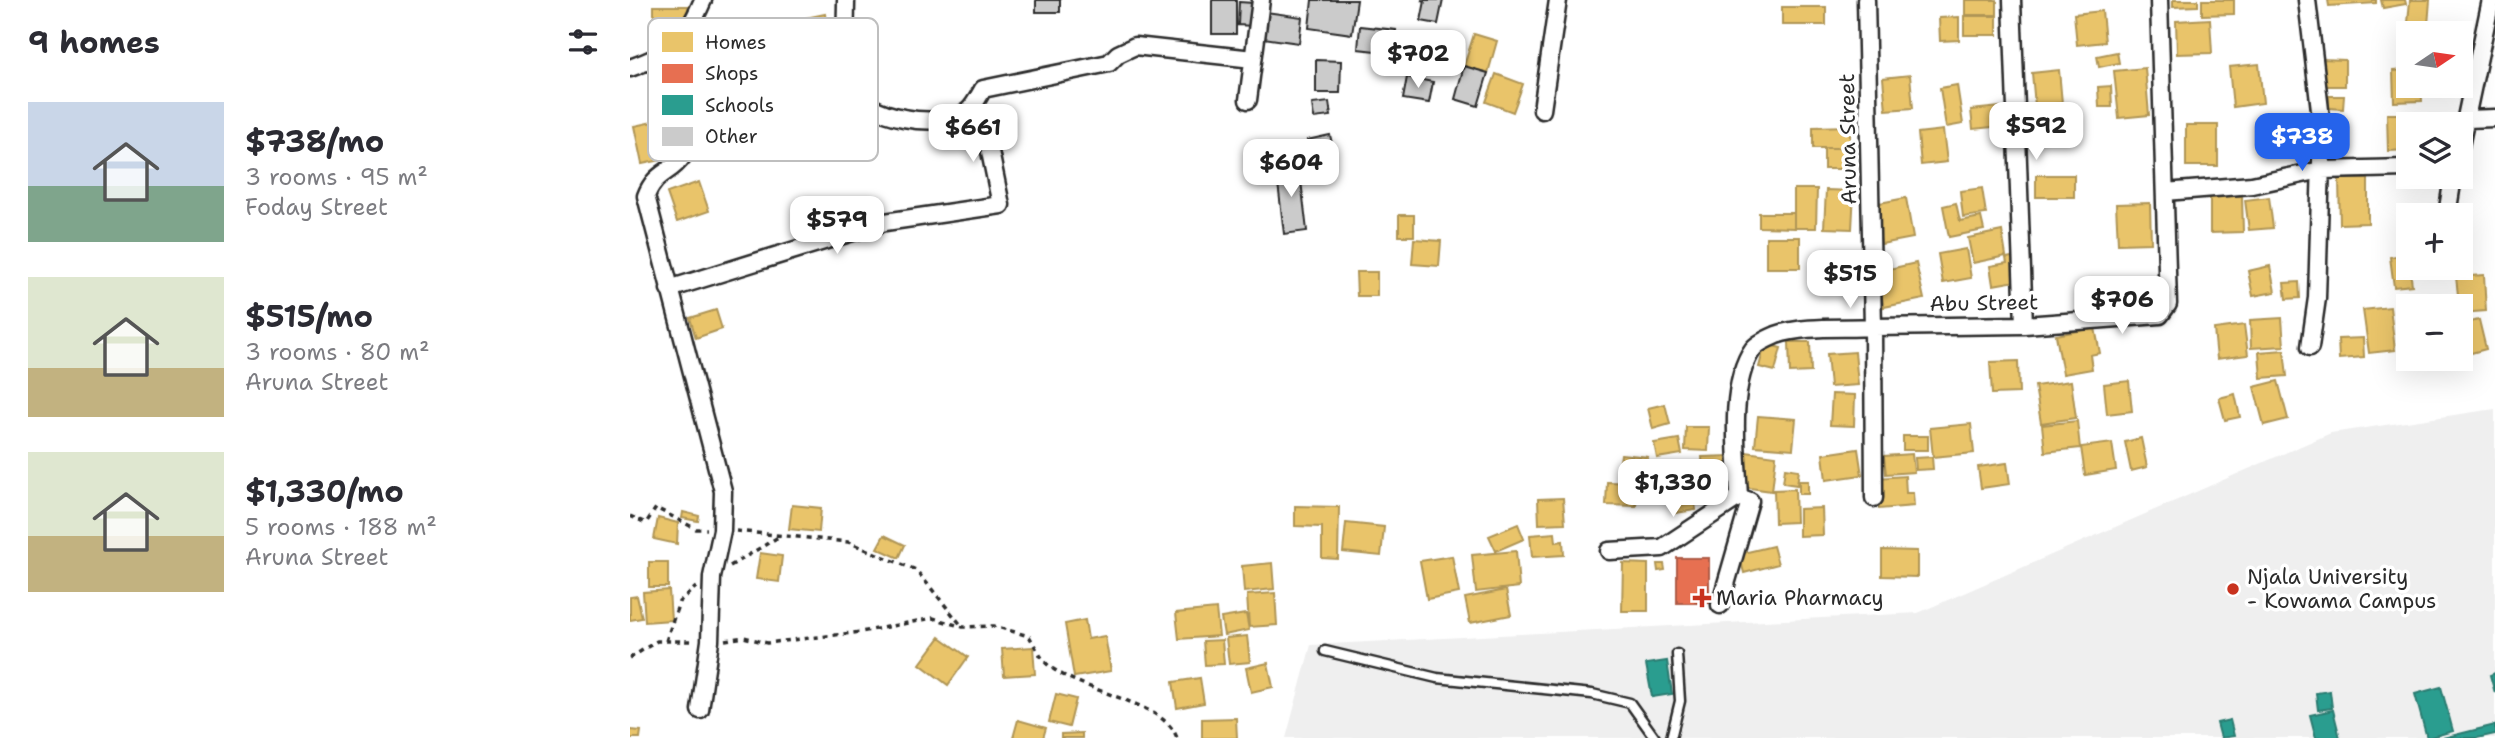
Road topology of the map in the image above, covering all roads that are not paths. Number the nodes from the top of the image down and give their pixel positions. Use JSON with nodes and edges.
{"nodes":[{"id":1,"x":703,"y":0,"type":"edge"},
{"id":2,"x":846,"y":0,"type":"edge"},
{"id":3,"x":1261,"y":0,"type":"edge"},
{"id":4,"x":1558,"y":0,"type":"edge"},
{"id":5,"x":1866,"y":0,"type":"edge"},
{"id":6,"x":2012,"y":0,"type":"edge"},
{"id":7,"x":2160,"y":0,"type":"edge"},
{"id":8,"x":2307,"y":0,"type":"edge"},
{"id":9,"x":2491,"y":0,"type":"edge"},
{"id":10,"x":695,"y":18,"type":"edge"},
{"id":11,"x":846,"y":18,"type":"edge"},
{"id":12,"x":1253,"y":59,"type":"junction"},
{"id":13,"x":648,"y":62,"type":"edge"},
{"id":14,"x":630,"y":68,"type":"edge"},
{"id":15,"x":1248,"y":100,"type":"dead end"},
{"id":16,"x":878,"y":110,"type":"edge"},
{"id":17,"x":970,"y":110,"type":"junction"},
{"id":18,"x":1542,"y":110,"type":"dead end"},
{"id":19,"x":2466,"y":112,"type":"edge"},
{"id":20,"x":2495,"y":118,"type":"edge"},
{"id":21,"x":2473,"y":121,"type":"edge"},
{"id":22,"x":677,"y":161,"type":"edge"},
{"id":23,"x":2396,"y":168,"type":"edge"},
{"id":24,"x":2321,"y":170,"type":"junction"},
{"id":25,"x":2165,"y":192,"type":"junction"},
{"id":26,"x":669,"y":289,"type":"junction"},
{"id":27,"x":2024,"y":324,"type":"junction"},
{"id":28,"x":1873,"y":327,"type":"junction"},
{"id":29,"x":2310,"y":347,"type":"dead end"},
{"id":30,"x":1874,"y":498,"type":"dead end"},
{"id":31,"x":1745,"y":499,"type":"junction"},
{"id":32,"x":1609,"y":551,"type":"dead end"},
{"id":33,"x":1720,"y":605,"type":"dead end"},
{"id":34,"x":1325,"y":651,"type":"dead end"},
{"id":35,"x":1678,"y":654,"type":"dead end"},
{"id":36,"x":700,"y":710,"type":"dead end"},
{"id":37,"x":1656,"y":738,"type":"edge"},
{"id":38,"x":1671,"y":738,"type":"edge"}],
"edges":[{"from":1,"to":10,"type":"street"},
{"from":2,"to":11,"type":"street"},
{"from":3,"to":12,"type":"street"},
{"from":4,"to":18,"type":"street"},
{"from":5,"to":28,"type":"street","name":"Aruna Street"},
{"from":6,"to":27,"type":"street"},
{"from":7,"to":25,"type":"street","name":"Abu Street"},
{"from":8,"to":24,"type":"street"},
{"from":9,"to":19,"type":"street"},
{"from":12,"to":15,"type":"street"},
{"from":12,"to":17,"type":"street"},
{"from":13,"to":14,"type":"street"},
{"from":16,"to":17,"type":"street"},
{"from":17,"to":26,"type":"street"},
{"from":20,"to":21,"type":"street"},
{"from":22,"to":26,"type":"street"},
{"from":23,"to":24,"type":"street"},
{"from":24,"to":25,"type":"street"},
{"from":24,"to":29,"type":"street"},
{"from":25,"to":27,"type":"street","name":"Abu Street"},
{"from":26,"to":36,"type":"street"},
{"from":27,"to":28,"type":"street","name":"Abu Street"},
{"from":28,"to":30,"type":"street"},
{"from":28,"to":31,"type":"street"},
{"from":31,"to":32,"type":"street"},
{"from":31,"to":33,"type":"street"},
{"from":34,"to":37,"type":"lane"},
{"from":35,"to":38,"type":"lane"}]}
